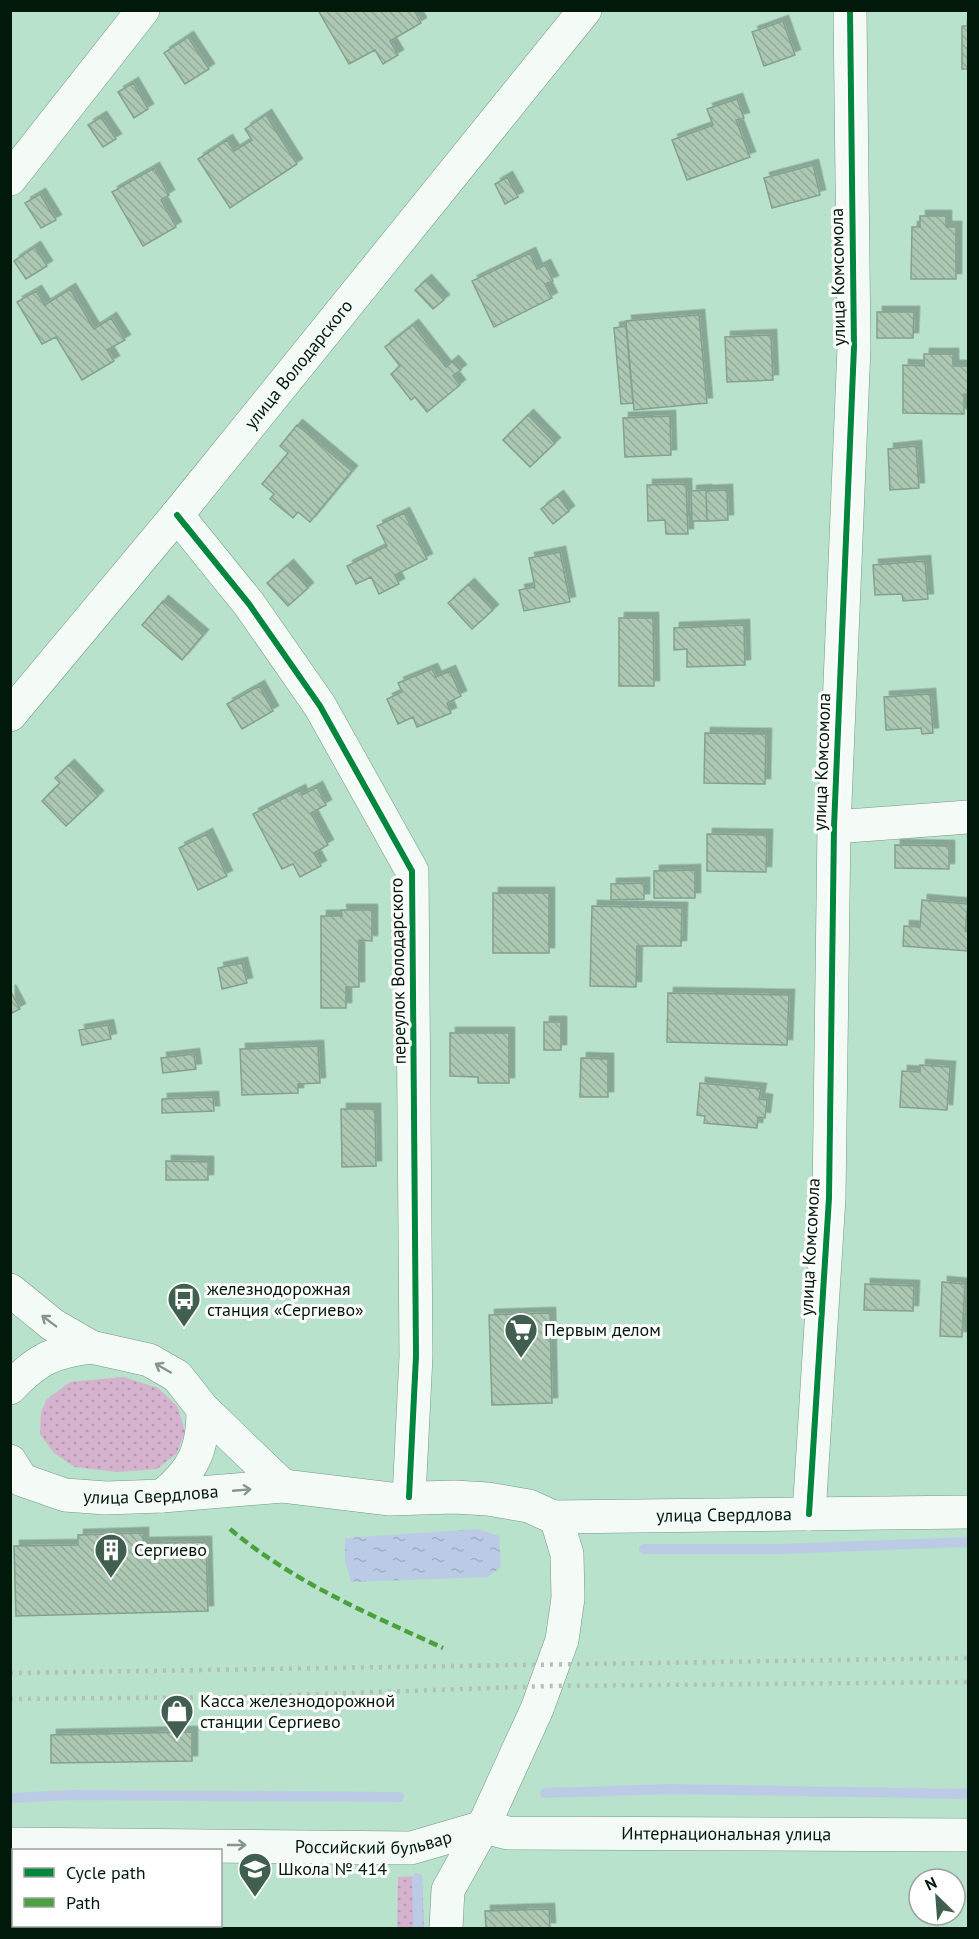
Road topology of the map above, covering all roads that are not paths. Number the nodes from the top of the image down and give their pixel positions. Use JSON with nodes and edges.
{"nodes":[{"id":1,"x":143,"y":10,"type":"edge"},
{"id":2,"x":585,"y":10,"type":"edge"},
{"id":3,"x":850,"y":10,"type":"edge"},
{"id":4,"x":10,"y":179,"type":"edge"},
{"id":5,"x":177,"y":515,"type":"junction"},
{"id":6,"x":10,"y":715,"type":"edge"},
{"id":7,"x":969,"y":817,"type":"edge"},
{"id":8,"x":834,"y":827,"type":"junction"},
{"id":9,"x":10,"y":1290,"type":"edge"},
{"id":10,"x":91,"y":1347,"type":"junction"},
{"id":11,"x":10,"y":1388,"type":"edge"},
{"id":12,"x":204,"y":1409,"type":"junction"},
{"id":13,"x":14,"y":1476,"type":"edge"},
{"id":14,"x":284,"y":1486,"type":"junction"},
{"id":15,"x":162,"y":1496,"type":"junction"},
{"id":16,"x":409,"y":1497,"type":"junction"},
{"id":17,"x":541,"y":1511,"type":"junction"},
{"id":18,"x":969,"y":1512,"type":"edge"},
{"id":19,"x":808,"y":1514,"type":"junction"},
{"id":20,"x":483,"y":1827,"type":"junction"},
{"id":21,"x":969,"y":1835,"type":"edge"},
{"id":22,"x":10,"y":1844,"type":"edge"},
{"id":23,"x":446,"y":1929,"type":"edge"}],
"edges":[{"from":1,"to":4,"type":"street"},
{"from":2,"to":5,"type":"street","name":"улица Володарского"},
{"from":3,"to":8,"type":"street","name":"улица Комсомола"},
{"from":5,"to":6,"type":"street","name":"улица Володарского"},
{"from":5,"to":16,"type":"street","name":"переулок Володарского"},
{"from":7,"to":8,"type":"street"},
{"from":8,"to":19,"type":"street","name":"улица Комсомола"},
{"from":10,"to":9,"type":"street","one_way":true},
{"from":10,"to":11,"type":"street"},
{"from":12,"to":10,"type":"street","one_way":true},
{"from":12,"to":14,"type":"street"},
{"from":12,"to":15,"type":"street"},
{"from":13,"to":15,"type":"street","name":"улица Свердлова"},
{"from":15,"to":14,"type":"street","name":"улица Свердлова","one_way":true},
{"from":14,"to":16,"type":"street","name":"улица Свердлова"},
{"from":16,"to":17,"type":"street","name":"улица Свердлова"},
{"from":17,"to":19,"type":"street","name":"улица Свердлова"},
{"from":17,"to":20,"type":"street"},
{"from":18,"to":19,"type":"street","name":"улица Свердлова"},
{"from":20,"to":21,"type":"street","name":"Интернациональная улица"},
{"from":22,"to":20,"type":"street","name":"Российский бульвар","one_way":true},
{"from":20,"to":23,"type":"street"}]}
